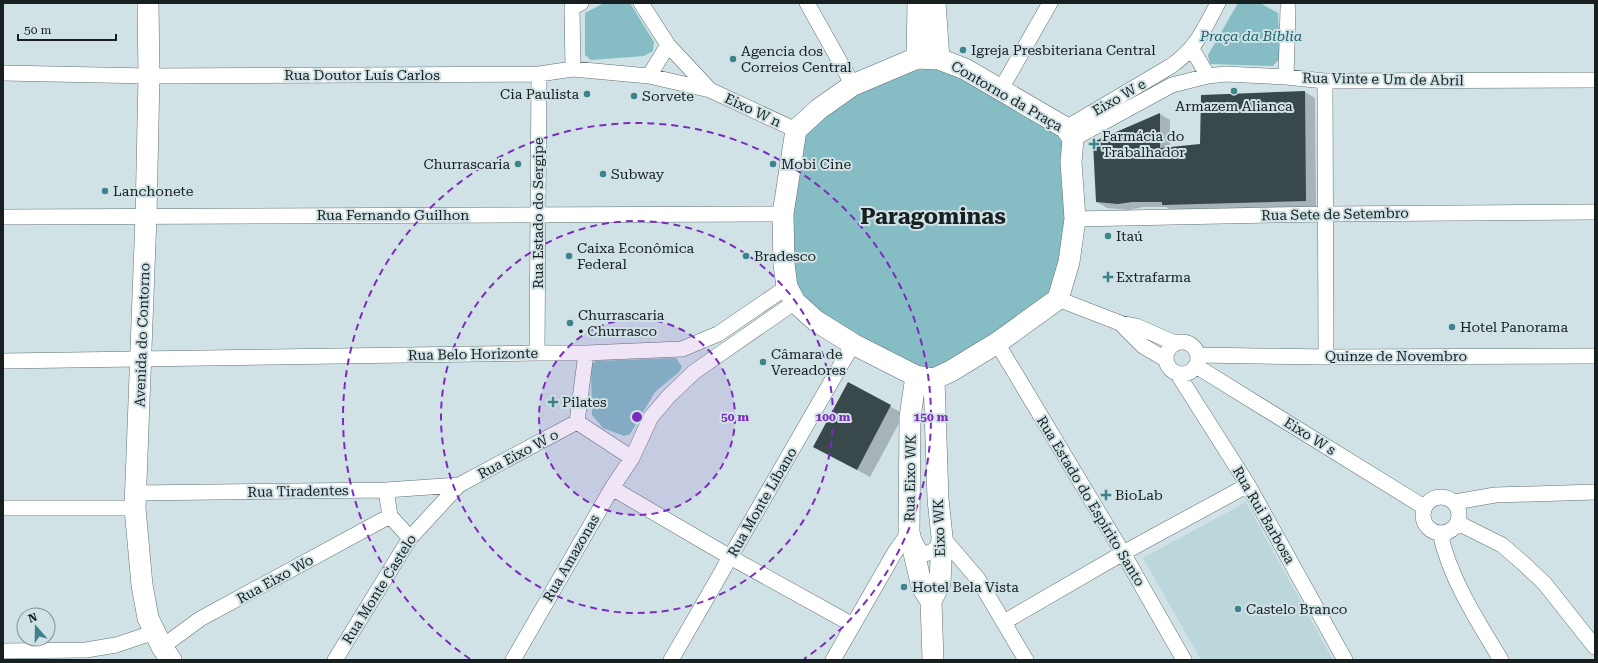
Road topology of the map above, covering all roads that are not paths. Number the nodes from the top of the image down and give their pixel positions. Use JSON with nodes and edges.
{"nodes":[{"id":1,"x":148,"y":3,"type":"edge"},
{"id":2,"x":641,"y":3,"type":"edge"},
{"id":3,"x":807,"y":3,"type":"edge"},
{"id":4,"x":918,"y":3,"type":"edge"},
{"id":5,"x":935,"y":3,"type":"edge"},
{"id":6,"x":1050,"y":3,"type":"edge"},
{"id":7,"x":1218,"y":3,"type":"edge"},
{"id":8,"x":572,"y":5,"type":"edge"},
{"id":9,"x":1289,"y":5,"type":"edge"},
{"id":10,"x":668,"y":45,"type":"junction"},
{"id":11,"x":1192,"y":48,"type":"junction"},
{"id":12,"x":917,"y":58,"type":"junction"},
{"id":13,"x":938,"y":59,"type":"junction"},
{"id":14,"x":573,"y":69,"type":"junction"},
{"id":15,"x":3,"y":73,"type":"edge"},
{"id":16,"x":539,"y":74,"type":"junction"},
{"id":17,"x":150,"y":76,"type":"junction"},
{"id":18,"x":649,"y":76,"type":"junction"},
{"id":19,"x":1208,"y":76,"type":"junction"},
{"id":20,"x":1286,"y":77,"type":"junction"},
{"id":21,"x":1595,"y":80,"type":"edge"},
{"id":22,"x":1325,"y":81,"type":"junction"},
{"id":23,"x":853,"y":85,"type":"junction"},
{"id":24,"x":1172,"y":85,"type":"joint"},
{"id":25,"x":1000,"y":89,"type":"junction"},
{"id":26,"x":710,"y":90,"type":"junction"},
{"id":27,"x":796,"y":130,"type":"junction"},
{"id":28,"x":1069,"y":133,"type":"junction"},
{"id":29,"x":1595,"y":212,"type":"edge"},
{"id":30,"x":783,"y":214,"type":"junction"},
{"id":31,"x":1326,"y":214,"type":"junction"},
{"id":32,"x":538,"y":215,"type":"junction"},
{"id":33,"x":146,"y":216,"type":"junction"},
{"id":34,"x":3,"y":217,"type":"edge"},
{"id":35,"x":1075,"y":219,"type":"junction"},
{"id":36,"x":791,"y":294,"type":"junction"},
{"id":37,"x":1058,"y":299,"type":"junction"},
{"id":38,"x":1120,"y":323,"type":"junction"},
{"id":39,"x":997,"y":343,"type":"junction"},
{"id":40,"x":1175,"y":343,"type":"junction"},
{"id":41,"x":853,"y":344,"type":"junction"},
{"id":42,"x":682,"y":349,"type":"junction"},
{"id":43,"x":537,"y":353,"type":"junction"},
{"id":44,"x":586,"y":353,"type":"junction"},
{"id":45,"x":1595,"y":356,"type":"edge"},
{"id":46,"x":1326,"y":357,"type":"junction"},
{"id":47,"x":141,"y":359,"type":"junction"},
{"id":48,"x":1165,"y":359,"type":"junction"},
{"id":49,"x":1196,"y":360,"type":"junction"},
{"id":50,"x":3,"y":361,"type":"edge"},
{"id":51,"x":694,"y":372,"type":"junction"},
{"id":52,"x":1177,"y":373,"type":"junction"},
{"id":53,"x":925,"y":378,"type":"junction"},
{"id":54,"x":577,"y":422,"type":"junction"},
{"id":55,"x":632,"y":458,"type":"junction"},
{"id":56,"x":459,"y":485,"type":"junction"},
{"id":57,"x":1248,"y":485,"type":"junction"},
{"id":58,"x":612,"y":488,"type":"junction"},
{"id":59,"x":386,"y":490,"type":"junction"},
{"id":60,"x":1595,"y":492,"type":"edge"},
{"id":61,"x":136,"y":501,"type":"junction"},
{"id":62,"x":1455,"y":502,"type":"junction"},
{"id":63,"x":1424,"y":507,"type":"junction"},
{"id":64,"x":3,"y":508,"type":"edge"},
{"id":65,"x":390,"y":516,"type":"junction"},
{"id":66,"x":1458,"y":523,"type":"junction"},
{"id":67,"x":909,"y":532,"type":"junction"},
{"id":68,"x":1440,"y":533,"type":"junction"},
{"id":69,"x":942,"y":537,"type":"junction"},
{"id":70,"x":410,"y":538,"type":"junction"},
{"id":71,"x":1123,"y":554,"type":"junction"},
{"id":72,"x":730,"y":557,"type":"junction"},
{"id":73,"x":931,"y":601,"type":"junction"},
{"id":74,"x":1004,"y":622,"type":"junction"},
{"id":75,"x":853,"y":625,"type":"junction"},
{"id":76,"x":163,"y":646,"type":"edge"},
{"id":77,"x":1595,"y":647,"type":"edge"},
{"id":78,"x":3,"y":651,"type":"edge"},
{"id":79,"x":334,"y":660,"type":"edge"},
{"id":80,"x":513,"y":660,"type":"edge"},
{"id":81,"x":671,"y":660,"type":"edge"},
{"id":82,"x":833,"y":660,"type":"edge"},
{"id":83,"x":933,"y":660,"type":"edge"},
{"id":84,"x":1026,"y":660,"type":"edge"},
{"id":85,"x":1184,"y":660,"type":"edge"},
{"id":86,"x":1345,"y":660,"type":"edge"},
{"id":87,"x":1501,"y":660,"type":"edge"}],
"edges":[{"from":1,"to":17,"type":"street","name":"Avenida do Contorno"},
{"from":2,"to":10,"type":"street"},
{"from":3,"to":23,"type":"street"},
{"from":4,"to":12,"type":"street"},
{"from":5,"to":13,"type":"street"},
{"from":6,"to":25,"type":"street"},
{"from":7,"to":11,"type":"street","name":"Eixo W e"},
{"from":8,"to":14,"type":"street"},
{"from":9,"to":20,"type":"street"},
{"from":10,"to":18,"type":"street"},
{"from":10,"to":26,"type":"street"},
{"from":11,"to":19,"type":"street"},
{"from":11,"to":28,"type":"street","name":"Eixo W e"},
{"from":12,"to":13,"type":"street","name":"Contorno da Praça"},
{"from":12,"to":23,"type":"street","name":"Contorno da Praça"},
{"from":13,"to":25,"type":"street","name":"Contorno da Praça"},
{"from":14,"to":16,"type":"street","name":"Rua Doutor Luís Carlos"},
{"from":14,"to":18,"type":"street","name":"Rua Doutor Luís Carlos"},
{"from":15,"to":17,"type":"street","name":"Rua Doutor Luís Carlos"},
{"from":16,"to":17,"type":"street","name":"Rua Doutor Luís Carlos"},
{"from":16,"to":32,"type":"street","name":"Rua Estado do Sergipe"},
{"from":17,"to":33,"type":"street","name":"Avenida do Contorno"},
{"from":18,"to":26,"type":"street","name":"Rua Doutor Luís Carlos"},
{"from":19,"to":20,"type":"street","name":"Rua Vinte e Um de Abril"},
{"from":19,"to":24,"type":"street","name":"Rua Vinte e Um de Abril"},
{"from":20,"to":22,"type":"street","name":"Rua Vinte e Um de Abril"},
{"from":21,"to":22,"type":"street","name":"Rua Vinte e Um de Abril"},
{"from":22,"to":31,"type":"street"},
{"from":23,"to":27,"type":"street","name":"Contorno da Praça"},
{"from":24,"to":28,"type":"street","name":"Eixo W e"},
{"from":25,"to":28,"type":"street","name":"Contorno da Praça"},
{"from":26,"to":27,"type":"street","name":"Eixo W n"},
{"from":27,"to":30,"type":"street"},
{"from":28,"to":35,"type":"street","name":"Contorno da Praça"},
{"from":29,"to":31,"type":"street","name":"Rua Sete de Setembro"},
{"from":30,"to":32,"type":"street","name":"Rua Fernando Guilhon"},
{"from":30,"to":36,"type":"street"},
{"from":31,"to":35,"type":"street","name":"Rua Sete de Setembro"},
{"from":31,"to":46,"type":"street"},
{"from":32,"to":33,"type":"street","name":"Rua Fernando Guilhon"},
{"from":32,"to":43,"type":"street","name":"Rua Estado do Sergipe"},
{"from":33,"to":34,"type":"street","name":"Rua Fernando Guilhon"},
{"from":33,"to":47,"type":"street","name":"Avenida do Contorno"},
{"from":35,"to":37,"type":"street","name":"Contorno da Praça"},
{"from":36,"to":41,"type":"street"},
{"from":36,"to":42,"type":"street","name":"Rua Belo Horizonte"},
{"from":36,"to":51,"type":"street","name":"Rua Amazonas"},
{"from":37,"to":38,"type":"street","name":"Eixo W s"},
{"from":37,"to":39,"type":"street"},
{"from":38,"to":40,"type":"street","name":"Eixo W s"},
{"from":38,"to":48,"type":"street","name":"Eixo W s"},
{"from":39,"to":53,"type":"street"},
{"from":39,"to":71,"type":"street","name":"Rua Estado do Espírito Santo"},
{"from":40,"to":48,"type":"street"},
{"from":40,"to":49,"type":"street","name":"Eixo W s"},
{"from":41,"to":53,"type":"street"},
{"from":41,"to":72,"type":"street","name":"Rua Monte Líbano"},
{"from":42,"to":44,"type":"street","name":"Rua Belo Horizonte"},
{"from":42,"to":51,"type":"street"},
{"from":43,"to":44,"type":"street","name":"Rua Belo Horizonte"},
{"from":43,"to":47,"type":"street","name":"Rua Belo Horizonte"},
{"from":44,"to":54,"type":"street"},
{"from":45,"to":46,"type":"street","name":"Quinze de Novembro"},
{"from":46,"to":49,"type":"street","name":"Quinze de Novembro"},
{"from":47,"to":50,"type":"street","name":"Rua Belo Horizonte"},
{"from":47,"to":61,"type":"street","name":"Avenida do Contorno"},
{"from":48,"to":52,"type":"street","name":"Eixo W s"},
{"from":49,"to":52,"type":"street"},
{"from":49,"to":63,"type":"street","name":"Eixo W s"},
{"from":51,"to":55,"type":"street","name":"Rua Amazonas"},
{"from":52,"to":57,"type":"street","name":"Rua Rui Barbosa"},
{"from":53,"to":67,"type":"street","name":"Rua Eixo WK"},
{"from":53,"to":69,"type":"street","name":"Eixo WK"},
{"from":54,"to":55,"type":"street"},
{"from":54,"to":56,"type":"street","name":"Rua Eixo W o"},
{"from":55,"to":58,"type":"street","name":"Rua Amazonas"},
{"from":56,"to":59,"type":"street","name":"Rua Tiradentes"},
{"from":56,"to":70,"type":"street","name":"Rua Monte Castelo"},
{"from":57,"to":71,"type":"street"},
{"from":57,"to":86,"type":"street","name":"Rua Rui Barbosa"},
{"from":58,"to":72,"type":"street"},
{"from":58,"to":80,"type":"street","name":"Rua Amazonas"},
{"from":59,"to":61,"type":"street","name":"Rua Tiradentes"},
{"from":59,"to":65,"type":"street"},
{"from":60,"to":62,"type":"street"},
{"from":61,"to":64,"type":"street","name":"Rua Tiradentes"},
{"from":61,"to":76,"type":"street","name":"Avenida do Contorno"},
{"from":62,"to":63,"type":"street"},
{"from":62,"to":66,"type":"street"},
{"from":63,"to":68,"type":"street"},
{"from":65,"to":70,"type":"street"},
{"from":65,"to":76,"type":"street","name":"Rua Eixo Wo"},
{"from":66,"to":68,"type":"street"},
{"from":66,"to":77,"type":"street"},
{"from":67,"to":69,"type":"street"},
{"from":67,"to":73,"type":"street","name":"Eixo WK"},
{"from":67,"to":75,"type":"street"},
{"from":68,"to":87,"type":"street"},
{"from":69,"to":73,"type":"street","name":"Eixo WK"},
{"from":69,"to":74,"type":"street"},
{"from":70,"to":79,"type":"street","name":"Rua Monte Castelo"},
{"from":71,"to":74,"type":"street"},
{"from":71,"to":85,"type":"street","name":"Rua Estado do Espírito Santo"},
{"from":72,"to":75,"type":"street"},
{"from":72,"to":81,"type":"street","name":"Rua Monte Líbano"},
{"from":73,"to":83,"type":"street"},
{"from":74,"to":84,"type":"street"},
{"from":75,"to":82,"type":"street"},
{"from":76,"to":78,"type":"street","name":"Rua Eixo Wo"}]}
